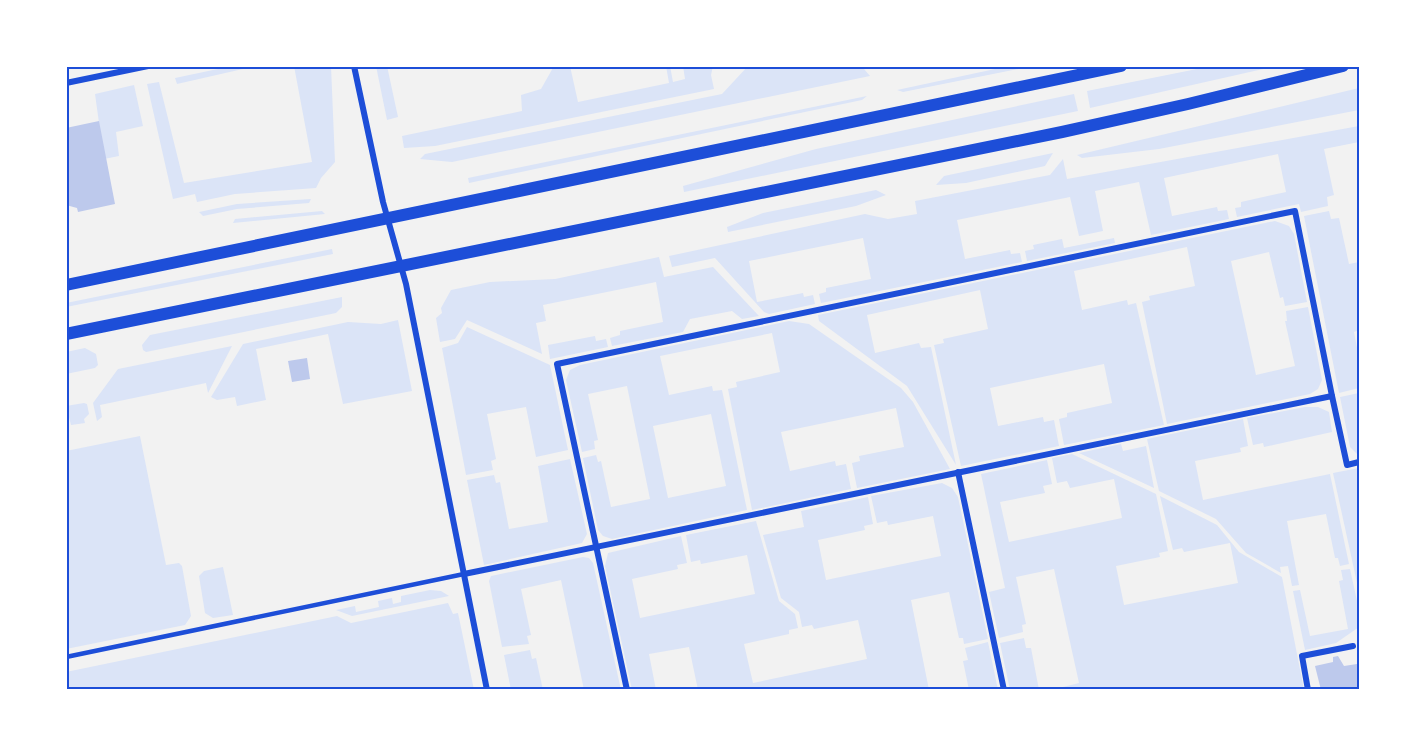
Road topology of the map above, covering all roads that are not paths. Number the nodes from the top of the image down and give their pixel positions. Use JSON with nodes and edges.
{"nodes":[{"id":1,"x":148,"y":66,"type":"edge"},
{"id":2,"x":354,"y":66,"type":"edge"},
{"id":3,"x":1121,"y":66,"type":"edge"},
{"id":4,"x":1343,"y":66,"type":"edge"},
{"id":5,"x":66,"y":83,"type":"edge"},
{"id":6,"x":387,"y":218,"type":"junction"},
{"id":7,"x":401,"y":268,"type":"junction"},
{"id":8,"x":66,"y":285,"type":"edge"},
{"id":9,"x":66,"y":334,"type":"edge"},
{"id":10,"x":1332,"y":396,"type":"junction"},
{"id":11,"x":1359,"y":462,"type":"edge"},
{"id":12,"x":958,"y":472,"type":"junction"},
{"id":13,"x":596,"y":548,"type":"junction"},
{"id":14,"x":464,"y":574,"type":"junction"},
{"id":15,"x":1353,"y":646,"type":"dead end"},
{"id":16,"x":66,"y":657,"type":"edge"},
{"id":17,"x":487,"y":690,"type":"edge"},
{"id":18,"x":627,"y":690,"type":"edge"},
{"id":19,"x":1004,"y":690,"type":"edge"},
{"id":20,"x":1308,"y":690,"type":"edge"}],
"edges":[{"from":1,"to":5,"type":"street"},
{"from":2,"to":6,"type":"street"},
{"from":3,"to":6,"type":"main road"},
{"from":4,"to":7,"type":"main road"},
{"from":6,"to":7,"type":"street"},
{"from":6,"to":8,"type":"main road"},
{"from":7,"to":9,"type":"main road"},
{"from":7,"to":14,"type":"street"},
{"from":10,"to":11,"type":"street"},
{"from":10,"to":12,"type":"street"},
{"from":10,"to":13,"type":"street"},
{"from":12,"to":13,"type":"street"},
{"from":12,"to":19,"type":"street"},
{"from":13,"to":14,"type":"street"},
{"from":13,"to":18,"type":"street"},
{"from":14,"to":16,"type":"lane"},
{"from":14,"to":17,"type":"street"},
{"from":15,"to":20,"type":"street"}]}
